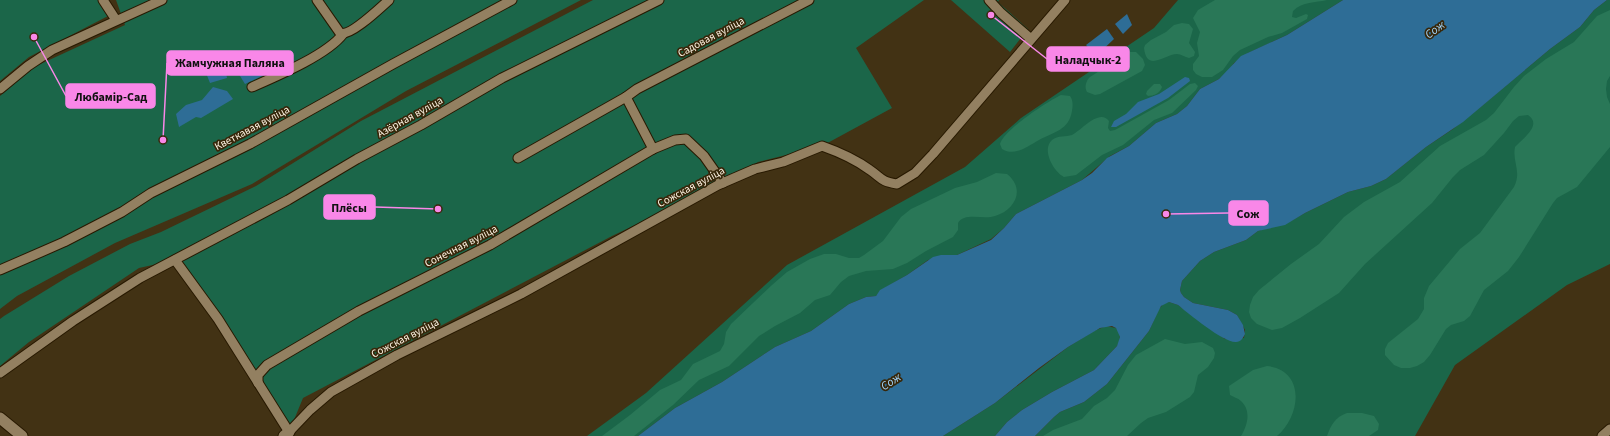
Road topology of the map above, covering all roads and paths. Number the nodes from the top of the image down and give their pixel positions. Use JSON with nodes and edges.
{"nodes":[{"id":1,"x":103,"y":0,"type":"edge"},
{"id":2,"x":162,"y":0,"type":"edge"},
{"id":3,"x":317,"y":0,"type":"edge"},
{"id":4,"x":390,"y":0,"type":"edge"},
{"id":5,"x":512,"y":0,"type":"edge"},
{"id":6,"x":659,"y":0,"type":"edge"},
{"id":7,"x":808,"y":0,"type":"edge"},
{"id":8,"x":989,"y":0,"type":"edge"},
{"id":9,"x":1065,"y":0,"type":"edge"},
{"id":10,"x":116,"y":20,"type":"junction"},
{"id":11,"x":343,"y":34,"type":"junction"},
{"id":12,"x":1031,"y":39,"type":"junction"},
{"id":13,"x":252,"y":87,"type":"dead end"},
{"id":14,"x":0,"y":89,"type":"edge"},
{"id":15,"x":626,"y":97,"type":"junction"},
{"id":16,"x":653,"y":149,"type":"junction"},
{"id":17,"x":518,"y":158,"type":"dead end"},
{"id":18,"x":723,"y":182,"type":"junction"},
{"id":19,"x":175,"y":260,"type":"junction"},
{"id":20,"x":0,"y":270,"type":"edge"},
{"id":21,"x":0,"y":373,"type":"edge"},
{"id":22,"x":258,"y":383,"type":"junction"},
{"id":23,"x":0,"y":418,"type":"edge"},
{"id":24,"x":1610,"y":429,"type":"edge"},
{"id":25,"x":287,"y":434,"type":"edge"},
{"id":26,"x":22,"y":436,"type":"edge"},
{"id":27,"x":1602,"y":436,"type":"edge"}],
"edges":[{"from":1,"to":10,"type":"street"},
{"from":2,"to":10,"type":"street"},
{"from":3,"to":11,"type":"street"},
{"from":4,"to":11,"type":"street"},
{"from":5,"to":20,"type":"street","name":"Кветкавая вуліца"},
{"from":6,"to":19,"type":"street","name":"Азёрная вуліца"},
{"from":7,"to":15,"type":"street","name":"Садовая вуліца"},
{"from":8,"to":12,"type":"street"},
{"from":9,"to":12,"type":"street","name":"Сожская вуліца"},
{"from":10,"to":14,"type":"street"},
{"from":11,"to":13,"type":"street"},
{"from":12,"to":18,"type":"street","name":"Сожская вуліца"},
{"from":15,"to":16,"type":"street"},
{"from":15,"to":17,"type":"street","name":"Садовая вуліца"},
{"from":16,"to":18,"type":"street","name":"Сонечная вуліца"},
{"from":16,"to":22,"type":"street","name":"Сонечная вуліца"},
{"from":18,"to":25,"type":"street","name":"Сожская вуліца"},
{"from":19,"to":21,"type":"street","name":"Азёрная вуліца"},
{"from":19,"to":22,"type":"street"},
{"from":22,"to":25,"type":"street"},
{"from":23,"to":26,"type":"street"},
{"from":24,"to":27,"type":"street"}]}
